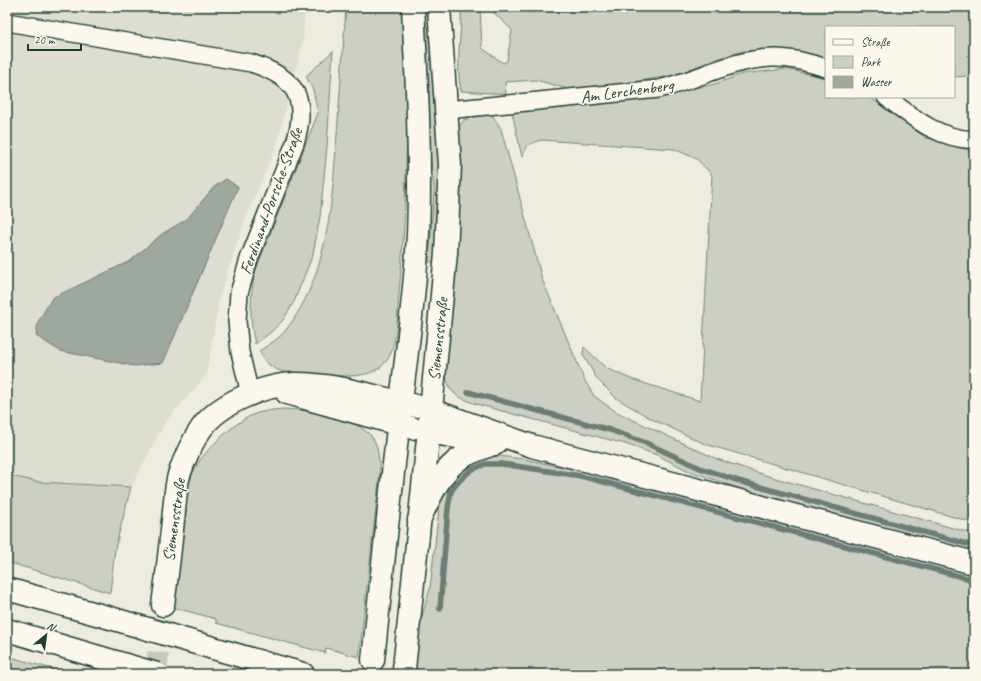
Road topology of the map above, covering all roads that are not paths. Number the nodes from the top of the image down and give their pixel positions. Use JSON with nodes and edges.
{"nodes":[{"id":1,"x":413,"y":7,"type":"edge"},
{"id":2,"x":439,"y":7,"type":"edge"},
{"id":3,"x":7,"y":22,"type":"edge"},
{"id":4,"x":825,"y":68,"type":"edge"},
{"id":5,"x":887,"y":98,"type":"edge"},
{"id":6,"x":447,"y":110,"type":"junction"},
{"id":7,"x":974,"y":140,"type":"edge"},
{"id":8,"x":250,"y":394,"type":"junction"},
{"id":9,"x":402,"y":403,"type":"junction"},
{"id":10,"x":431,"y":410,"type":"junction"},
{"id":11,"x":398,"y":425,"type":"junction"},
{"id":12,"x":429,"y":432,"type":"junction"},
{"id":13,"x":493,"y":444,"type":"junction"},
{"id":14,"x":532,"y":446,"type":"junction"},
{"id":15,"x":419,"y":520,"type":"junction"},
{"id":16,"x":974,"y":563,"type":"edge"},
{"id":17,"x":7,"y":589,"type":"edge"},
{"id":18,"x":163,"y":605,"type":"tunnel mouth"},
{"id":19,"x":7,"y":630,"type":"edge"},
{"id":20,"x":373,"y":660,"type":"dead end"},
{"id":21,"x":404,"y":669,"type":"dead end"},
{"id":22,"x":157,"y":674,"type":"edge"},
{"id":23,"x":303,"y":674,"type":"edge"}],
"edges":[{"from":1,"to":9,"type":"main road","name":"Siemensstraße"},
{"from":2,"to":6,"type":"main road","name":"Siemensstraße"},
{"from":3,"to":8,"type":"street","name":"Ferdinand-Porsche-Straße"},
{"from":4,"to":6,"type":"street","name":"Am Lerchenberg"},
{"from":5,"to":7,"type":"street"},
{"from":6,"to":10,"type":"main road","name":"Siemensstraße"},
{"from":8,"to":9,"type":"main road","name":"Siemensstraße"},
{"from":8,"to":11,"type":"main road","name":"Siemensstraße"},
{"from":8,"to":18,"type":"main road","name":"Siemensstraße"},
{"from":9,"to":10,"type":"main road"},
{"from":9,"to":11,"type":"main road","name":"Siemensstraße"},
{"from":10,"to":12,"type":"main road","name":"Siemensstraße"},
{"from":10,"to":14,"type":"main road"},
{"from":11,"to":12,"type":"main road"},
{"from":11,"to":20,"type":"main road","name":"Siemensstraße"},
{"from":12,"to":13,"type":"main road"},
{"from":12,"to":15,"type":"main road","name":"Siemensstraße"},
{"from":13,"to":14,"type":"main road"},
{"from":13,"to":15,"type":"main road"},
{"from":14,"to":16,"type":"main road"},
{"from":15,"to":21,"type":"main road","name":"Siemensstraße"},
{"from":17,"to":23,"type":"main road","bridge":true},
{"from":19,"to":22,"type":"main road","bridge":true}]}
